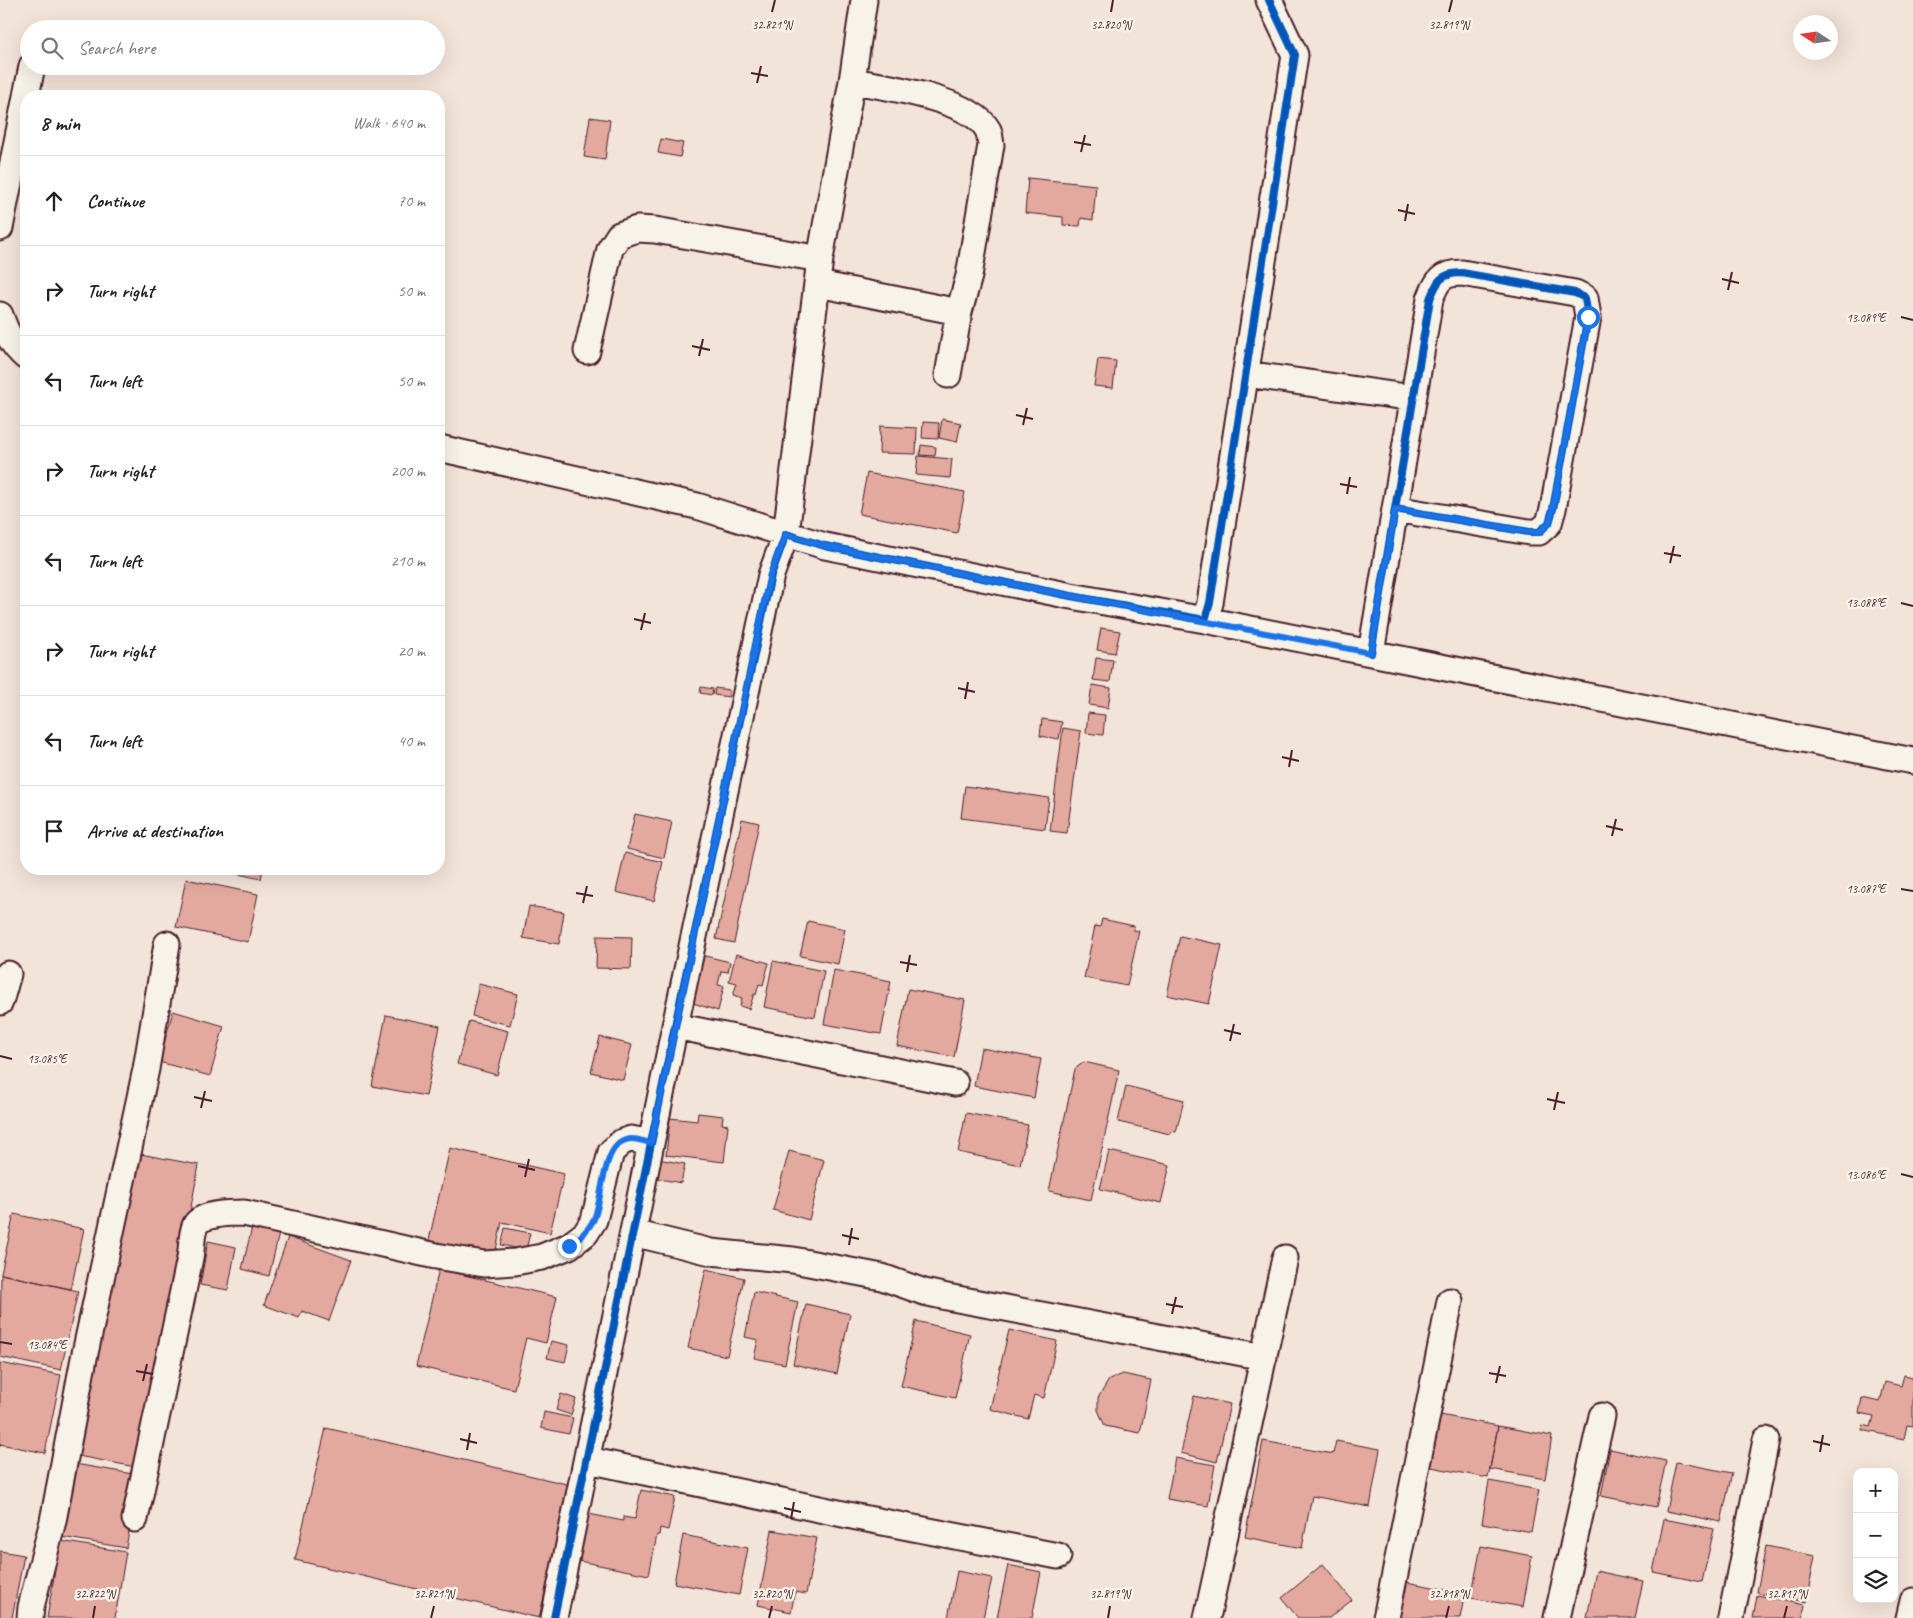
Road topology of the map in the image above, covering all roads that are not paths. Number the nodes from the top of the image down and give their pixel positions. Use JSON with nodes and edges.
{"nodes":[{"id":1,"x":864,"y":0,"type":"edge"},
{"id":2,"x":1270,"y":0,"type":"edge"},
{"id":3,"x":30,"y":75,"type":"edge"},
{"id":4,"x":852,"y":81,"type":"junction"},
{"id":5,"x":27,"y":90,"type":"edge"},
{"id":6,"x":20,"y":127,"type":"edge"},
{"id":7,"x":0,"y":228,"type":"edge"},
{"id":8,"x":820,"y":259,"type":"junction"},
{"id":9,"x":818,"y":284,"type":"junction"},
{"id":10,"x":959,"y":312,"type":"junction"},
{"id":11,"x":0,"y":315,"type":"edge"},
{"id":12,"x":587,"y":351,"type":"dead end"},
{"id":13,"x":20,"y":352,"type":"edge"},
{"id":14,"x":1246,"y":374,"type":"junction"},
{"id":15,"x":948,"y":375,"type":"dead end"},
{"id":16,"x":1413,"y":398,"type":"junction"},
{"id":17,"x":445,"y":449,"type":"edge"},
{"id":18,"x":1395,"y":509,"type":"junction"},
{"id":19,"x":786,"y":534,"type":"junction"},
{"id":20,"x":1205,"y":620,"type":"junction"},
{"id":21,"x":1371,"y":653,"type":"junction"},
{"id":22,"x":1913,"y":761,"type":"edge"},
{"id":23,"x":167,"y":944,"type":"dead end"},
{"id":24,"x":8,"y":974,"type":"dead end"},
{"id":25,"x":0,"y":1002,"type":"edge"},
{"id":26,"x":675,"y":1026,"type":"junction"},
{"id":27,"x":955,"y":1083,"type":"dead end"},
{"id":28,"x":651,"y":1143,"type":"junction"},
{"id":29,"x":633,"y":1233,"type":"junction"},
{"id":30,"x":1285,"y":1258,"type":"dead end"},
{"id":31,"x":1450,"y":1301,"type":"dead end"},
{"id":32,"x":1264,"y":1357,"type":"junction"},
{"id":33,"x":1602,"y":1416,"type":"dead end"},
{"id":34,"x":1766,"y":1440,"type":"dead end"},
{"id":35,"x":588,"y":1460,"type":"junction"},
{"id":36,"x":135,"y":1519,"type":"dead end"},
{"id":37,"x":1058,"y":1556,"type":"dead end"},
{"id":38,"x":1913,"y":1600,"type":"edge"},
{"id":39,"x":30,"y":1618,"type":"edge"},
{"id":40,"x":554,"y":1618,"type":"edge"},
{"id":41,"x":1207,"y":1618,"type":"edge"},
{"id":42,"x":1386,"y":1618,"type":"edge"},
{"id":43,"x":1557,"y":1618,"type":"edge"},
{"id":44,"x":1731,"y":1618,"type":"edge"},
{"id":45,"x":1909,"y":1618,"type":"edge"}],
"edges":[{"from":1,"to":4,"type":"street"},
{"from":2,"to":14,"type":"street"},
{"from":3,"to":5,"type":"street"},
{"from":4,"to":8,"type":"street"},
{"from":4,"to":10,"type":"street"},
{"from":6,"to":7,"type":"street"},
{"from":8,"to":9,"type":"street"},
{"from":8,"to":12,"type":"street"},
{"from":9,"to":10,"type":"street"},
{"from":9,"to":19,"type":"street"},
{"from":10,"to":15,"type":"street"},
{"from":11,"to":13,"type":"street"},
{"from":14,"to":16,"type":"street"},
{"from":14,"to":20,"type":"street"},
{"from":16,"to":18,"type":"street"},
{"from":16,"to":18,"type":"street"},
{"from":17,"to":19,"type":"street"},
{"from":18,"to":21,"type":"street"},
{"from":19,"to":20,"type":"street"},
{"from":19,"to":26,"type":"street"},
{"from":20,"to":21,"type":"street"},
{"from":21,"to":22,"type":"street"},
{"from":23,"to":39,"type":"street"},
{"from":24,"to":25,"type":"street"},
{"from":26,"to":27,"type":"street"},
{"from":26,"to":28,"type":"street"},
{"from":28,"to":29,"type":"street"},
{"from":28,"to":36,"type":"street"},
{"from":29,"to":32,"type":"street"},
{"from":29,"to":35,"type":"street"},
{"from":30,"to":32,"type":"street"},
{"from":31,"to":42,"type":"street"},
{"from":32,"to":41,"type":"street"},
{"from":33,"to":43,"type":"street"},
{"from":34,"to":44,"type":"street"},
{"from":35,"to":37,"type":"street"},
{"from":35,"to":40,"type":"street"},
{"from":38,"to":45,"type":"street"}]}
